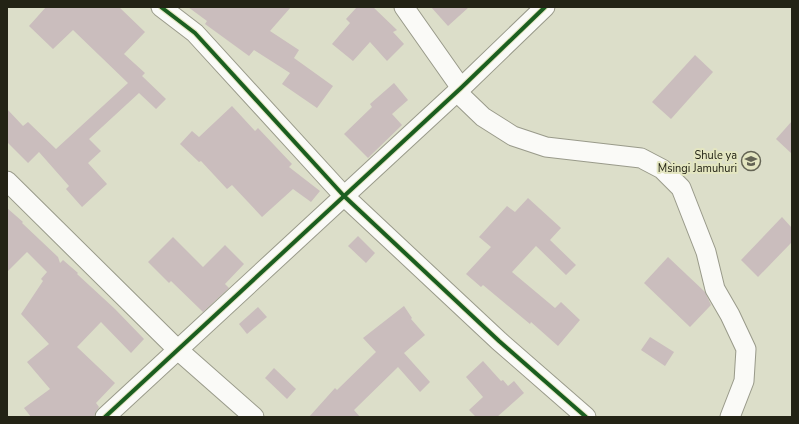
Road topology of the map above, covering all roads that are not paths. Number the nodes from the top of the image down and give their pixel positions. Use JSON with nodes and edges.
{"nodes":[{"id":1,"x":162,"y":7,"type":"edge"},
{"id":2,"x":404,"y":7,"type":"edge"},
{"id":3,"x":545,"y":7,"type":"edge"},
{"id":4,"x":459,"y":90,"type":"junction"},
{"id":5,"x":7,"y":181,"type":"edge"},
{"id":6,"x":344,"y":196,"type":"junction"},
{"id":7,"x":178,"y":350,"type":"junction"},
{"id":8,"x":105,"y":417,"type":"edge"},
{"id":9,"x":254,"y":417,"type":"edge"},
{"id":10,"x":586,"y":417,"type":"edge"},
{"id":11,"x":730,"y":417,"type":"edge"}],
"edges":[{"from":1,"to":6,"type":"street"},
{"from":2,"to":4,"type":"street"},
{"from":3,"to":4,"type":"street"},
{"from":4,"to":6,"type":"street"},
{"from":4,"to":11,"type":"street"},
{"from":5,"to":7,"type":"street"},
{"from":6,"to":7,"type":"street"},
{"from":6,"to":10,"type":"street"},
{"from":7,"to":8,"type":"street"},
{"from":7,"to":9,"type":"street"}]}
